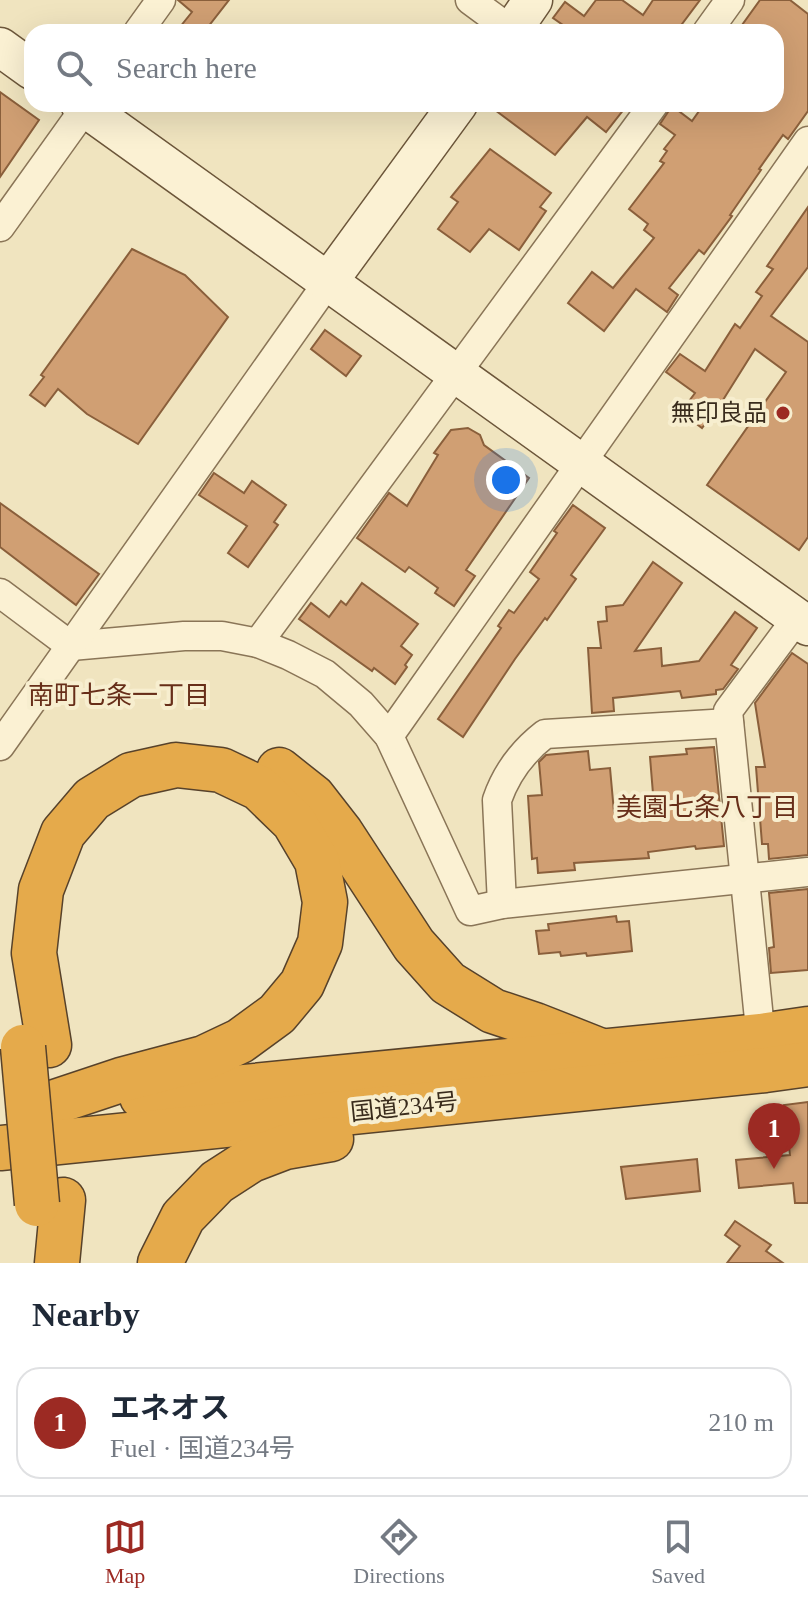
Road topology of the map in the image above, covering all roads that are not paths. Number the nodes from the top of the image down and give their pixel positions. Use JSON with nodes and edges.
{"nodes":[{"id":1,"x":161,"y":0,"type":"edge"},
{"id":2,"x":470,"y":0,"type":"edge"},
{"id":3,"x":533,"y":0,"type":"edge"},
{"id":4,"x":730,"y":0,"type":"edge"},
{"id":5,"x":144,"y":24,"type":"edge"},
{"id":6,"x":502,"y":24,"type":"edge"},
{"id":7,"x":516,"y":24,"type":"edge"},
{"id":8,"x":713,"y":24,"type":"edge"},
{"id":9,"x":0,"y":47,"type":"edge"},
{"id":10,"x":24,"y":64,"type":"edge"},
{"id":11,"x":79,"y":112,"type":"edge"},
{"id":12,"x":94,"y":112,"type":"edge"},
{"id":13,"x":452,"y":112,"type":"edge"},
{"id":14,"x":648,"y":112,"type":"edge"},
{"id":15,"x":808,"y":141,"type":"edge"},
{"id":16,"x":0,"y":227,"type":"edge"},
{"id":17,"x":328,"y":282,"type":"junction"},
{"id":18,"x":456,"y":375,"type":"junction"},
{"id":19,"x":579,"y":463,"type":"junction"},
{"id":20,"x":0,"y":593,"type":"edge"},
{"id":21,"x":802,"y":622,"type":"edge"},
{"id":22,"x":258,"y":643,"type":"junction"},
{"id":23,"x":71,"y":646,"type":"junction"},
{"id":24,"x":729,"y":723,"type":"junction"},
{"id":25,"x":389,"y":736,"type":"junction"},
{"id":26,"x":0,"y":746,"type":"edge"},
{"id":27,"x":808,"y":872,"type":"edge"},
{"id":28,"x":745,"y":879,"type":"junction"},
{"id":29,"x":502,"y":904,"type":"junction"},
{"id":30,"x":808,"y":1029,"type":"edge"},
{"id":31,"x":36,"y":1046,"type":"junction"},
{"id":32,"x":601,"y":1051,"type":"junction"},
{"id":33,"x":763,"y":1053,"type":"junction"},
{"id":34,"x":808,"y":1064,"type":"edge"},
{"id":35,"x":532,"y":1094,"type":"junction"},
{"id":36,"x":20,"y":1110,"type":"edge"},
{"id":37,"x":0,"y":1148,"type":"edge"},
{"id":38,"x":50,"y":1202,"type":"junction"},
{"id":39,"x":33,"y":1263,"type":"edge"},
{"id":40,"x":57,"y":1263,"type":"edge"},
{"id":41,"x":160,"y":1263,"type":"edge"}],
"edges":[{"from":1,"to":5,"type":"street"},
{"from":2,"to":6,"type":"street"},
{"from":3,"to":7,"type":"street"},
{"from":4,"to":8,"type":"street"},
{"from":9,"to":10,"type":"street"},
{"from":11,"to":16,"type":"street"},
{"from":12,"to":17,"type":"street"},
{"from":13,"to":17,"type":"street"},
{"from":14,"to":18,"type":"street"},
{"from":15,"to":19,"type":"street"},
{"from":17,"to":18,"type":"street"},
{"from":17,"to":23,"type":"street"},
{"from":18,"to":19,"type":"street"},
{"from":18,"to":22,"type":"street"},
{"from":19,"to":21,"type":"street"},
{"from":19,"to":25,"type":"street"},
{"from":20,"to":23,"type":"street"},
{"from":21,"to":24,"type":"street"},
{"from":22,"to":23,"type":"street"},
{"from":22,"to":25,"type":"street"},
{"from":23,"to":26,"type":"street"},
{"from":24,"to":28,"type":"street"},
{"from":24,"to":29,"type":"street"},
{"from":25,"to":29,"type":"street"},
{"from":27,"to":28,"type":"street"},
{"from":28,"to":29,"type":"street"},
{"from":28,"to":33,"type":"street"},
{"from":30,"to":33,"type":"highway","name":"国道234号"},
{"from":31,"to":32,"type":"highway"},
{"from":31,"to":36,"type":"highway"},
{"from":31,"to":38,"type":"highway"},
{"from":32,"to":33,"type":"highway","name":"国道234号"},
{"from":32,"to":36,"type":"highway","name":"国道234号"},
{"from":33,"to":34,"type":"highway","name":"国道234号"},
{"from":33,"to":35,"type":"highway","name":"国道234号"},
{"from":35,"to":37,"type":"highway","name":"国道234号"},
{"from":35,"to":41,"type":"highway"},
{"from":38,"to":39,"type":"highway"},
{"from":38,"to":40,"type":"highway"}]}
